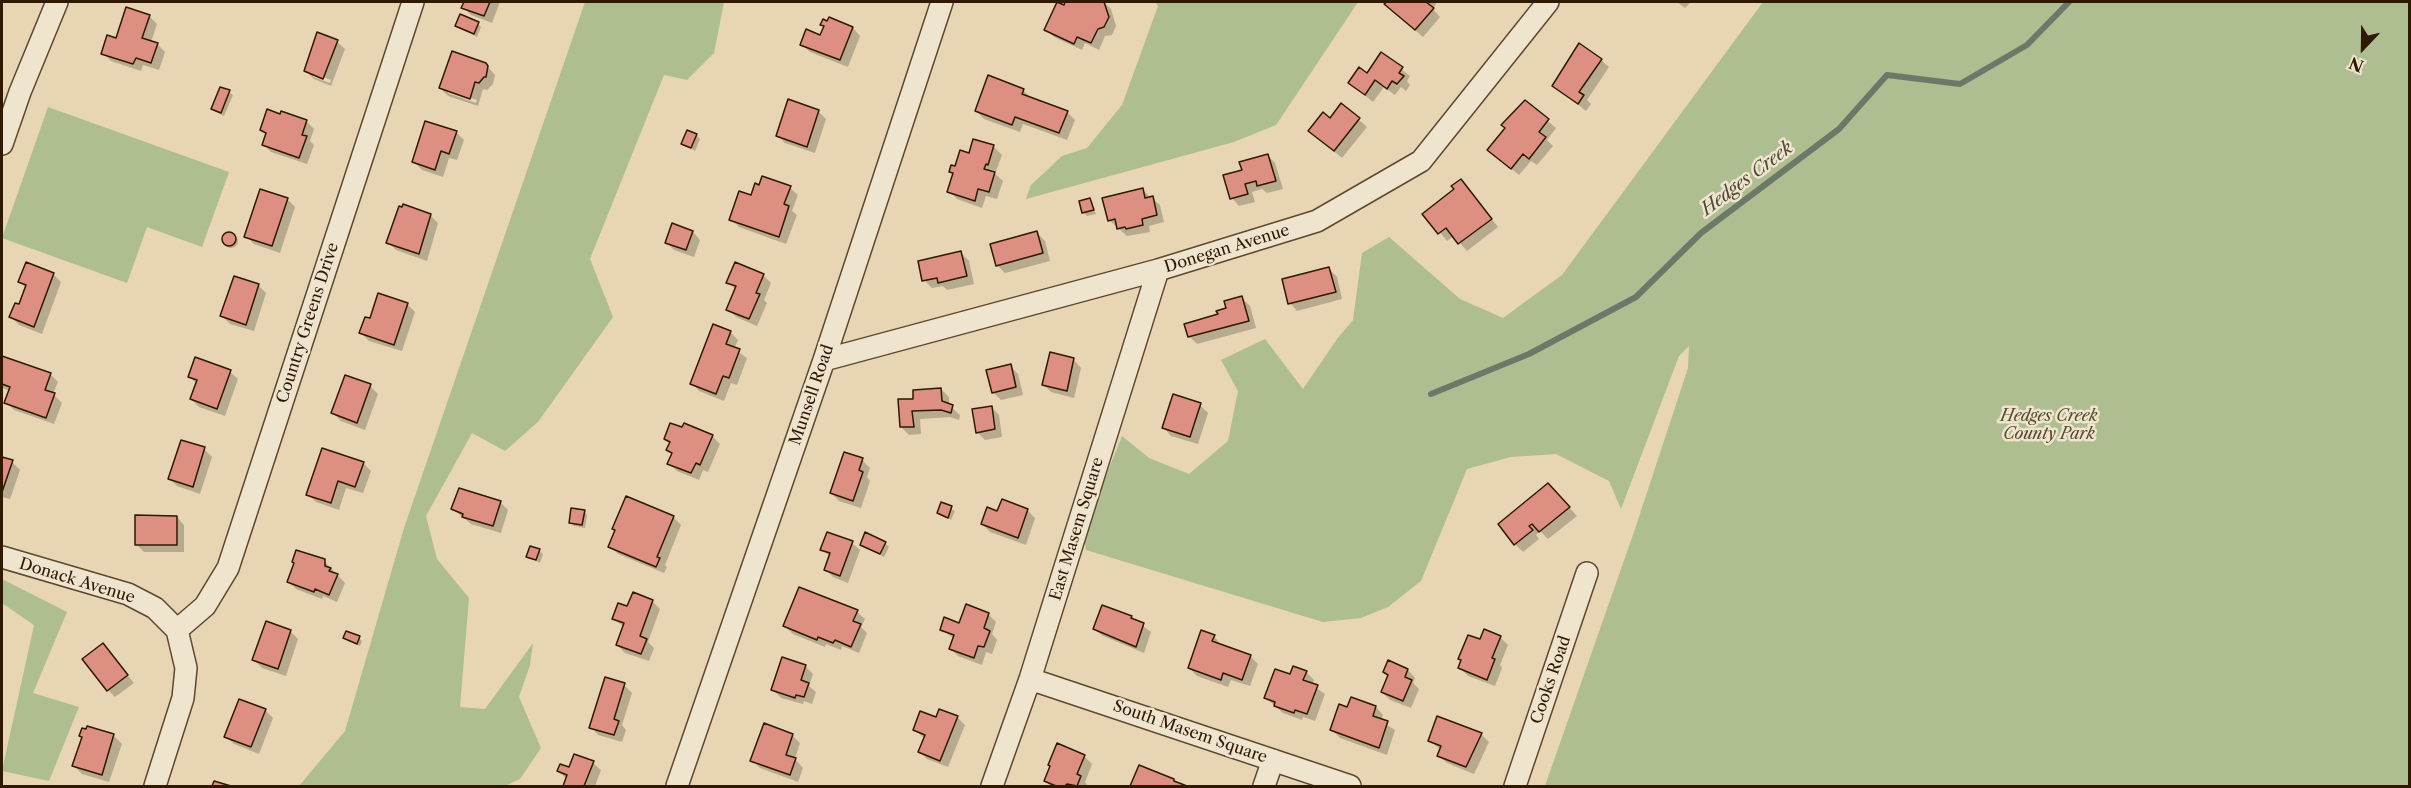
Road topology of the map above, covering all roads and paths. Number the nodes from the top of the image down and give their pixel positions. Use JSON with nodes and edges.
{"nodes":[{"id":1,"x":57,"y":2,"type":"edge"},
{"id":2,"x":413,"y":2,"type":"edge"},
{"id":3,"x":942,"y":2,"type":"edge"},
{"id":4,"x":1548,"y":2,"type":"edge"},
{"id":5,"x":2,"y":144,"type":"edge"},
{"id":6,"x":1158,"y":270,"type":"junction"},
{"id":7,"x":824,"y":360,"type":"junction"},
{"id":8,"x":2,"y":557,"type":"edge"},
{"id":9,"x":1587,"y":573,"type":"dead end"},
{"id":10,"x":177,"y":630,"type":"junction"},
{"id":11,"x":1030,"y":679,"type":"junction"},
{"id":12,"x":1273,"y":760,"type":"junction"},
{"id":13,"x":155,"y":786,"type":"edge"},
{"id":14,"x":676,"y":786,"type":"edge"},
{"id":15,"x":992,"y":786,"type":"edge"},
{"id":16,"x":1264,"y":786,"type":"edge"},
{"id":17,"x":1350,"y":786,"type":"edge"},
{"id":18,"x":1515,"y":786,"type":"edge"}],
"edges":[{"from":1,"to":5,"type":"street"},
{"from":2,"to":10,"type":"street","name":"Country Greens Drive"},
{"from":3,"to":7,"type":"street","name":"Munsell Road"},
{"from":4,"to":6,"type":"street","name":"Donegan Avenue"},
{"from":6,"to":7,"type":"street","name":"Donegan Avenue"},
{"from":6,"to":11,"type":"street","name":"East Masem Square"},
{"from":7,"to":14,"type":"street","name":"Munsell Road"},
{"from":8,"to":10,"type":"street","name":"Donack Avenue"},
{"from":9,"to":18,"type":"street","name":"Cooks Road"},
{"from":10,"to":13,"type":"street"},
{"from":11,"to":12,"type":"street","name":"South Masem Square"},
{"from":11,"to":15,"type":"street","name":"East Masem Square"},
{"from":12,"to":16,"type":"street"},
{"from":12,"to":17,"type":"street","name":"South Masem Square"}]}
